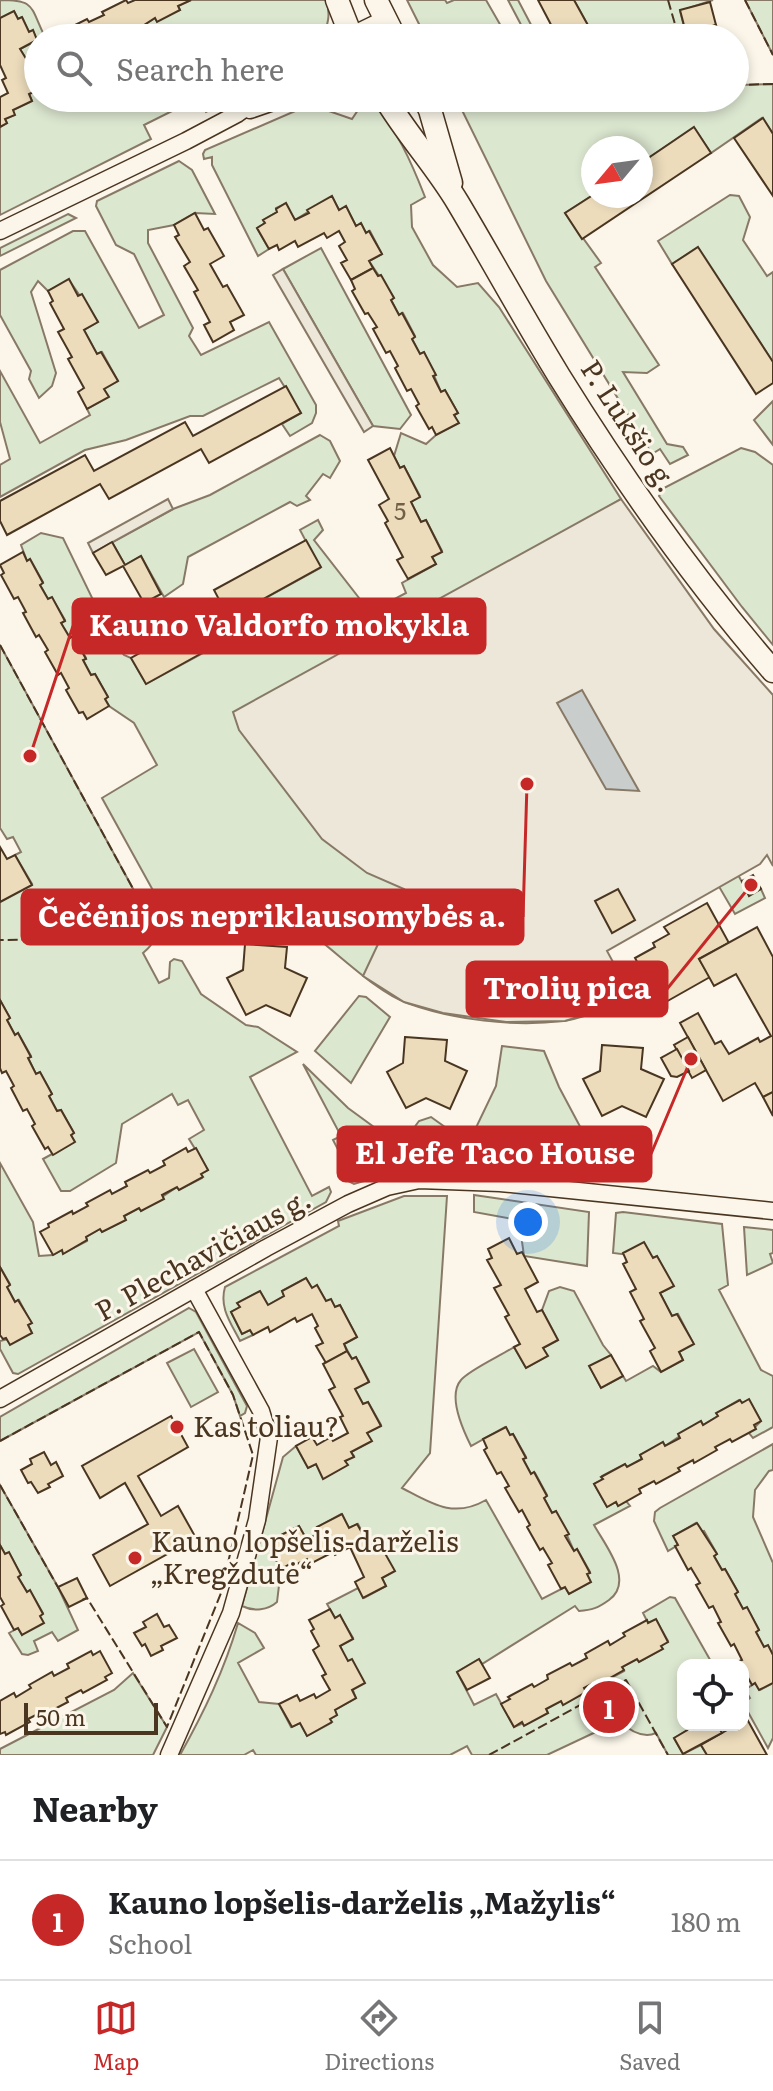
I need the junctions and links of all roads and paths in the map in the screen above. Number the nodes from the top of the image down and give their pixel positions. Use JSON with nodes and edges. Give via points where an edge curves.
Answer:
{"nodes":[{"id":1,"x":337,"y":0,"type":"edge"},
{"id":2,"x":345,"y":24,"type":"edge"},
{"id":3,"x":240,"y":112,"type":"edge"},
{"id":4,"x":243,"y":112,"type":"edge"},
{"id":5,"x":393,"y":112,"type":"edge"},
{"id":6,"x":431,"y":112,"type":"edge"},
{"id":7,"x":237,"y":114,"type":"junction"},
{"id":8,"x":456,"y":199,"type":"junction"},
{"id":9,"x":0,"y":231,"type":"edge"},
{"id":10,"x":773,"y":671,"type":"edge"},
{"id":11,"x":773,"y":1211,"type":"edge"},
{"id":12,"x":194,"y":1289,"type":"junction"},
{"id":13,"x":0,"y":1399,"type":"edge"},
{"id":14,"x":169,"y":1755,"type":"edge"}],
"edges":[{"from":1,"to":2,"type":"main road"},
{"from":3,"to":7,"type":"street"},
{"from":4,"to":7,"type":"street"},
{"from":5,"to":8,"type":"main road","name":"P. Lukšio g."},
{"from":6,"to":8,"type":"main road","name":"P. Lukšio g."},
{"from":7,"to":9,"type":"street"},
{"from":8,"to":10,"type":"main road","name":"P. Lukšio g.","via":[[615,463],[681,557]]},
{"from":11,"to":12,"type":"street","name":"P. Plechavičiaus g.","via":[[500,1183],[419,1180],[348,1204]]},
{"from":12,"to":13,"type":"street","name":"P. Plechavičiaus g."},
{"from":12,"to":14,"type":"street","via":[[261,1411],[269,1437],[257,1520],[231,1613]]}]}
